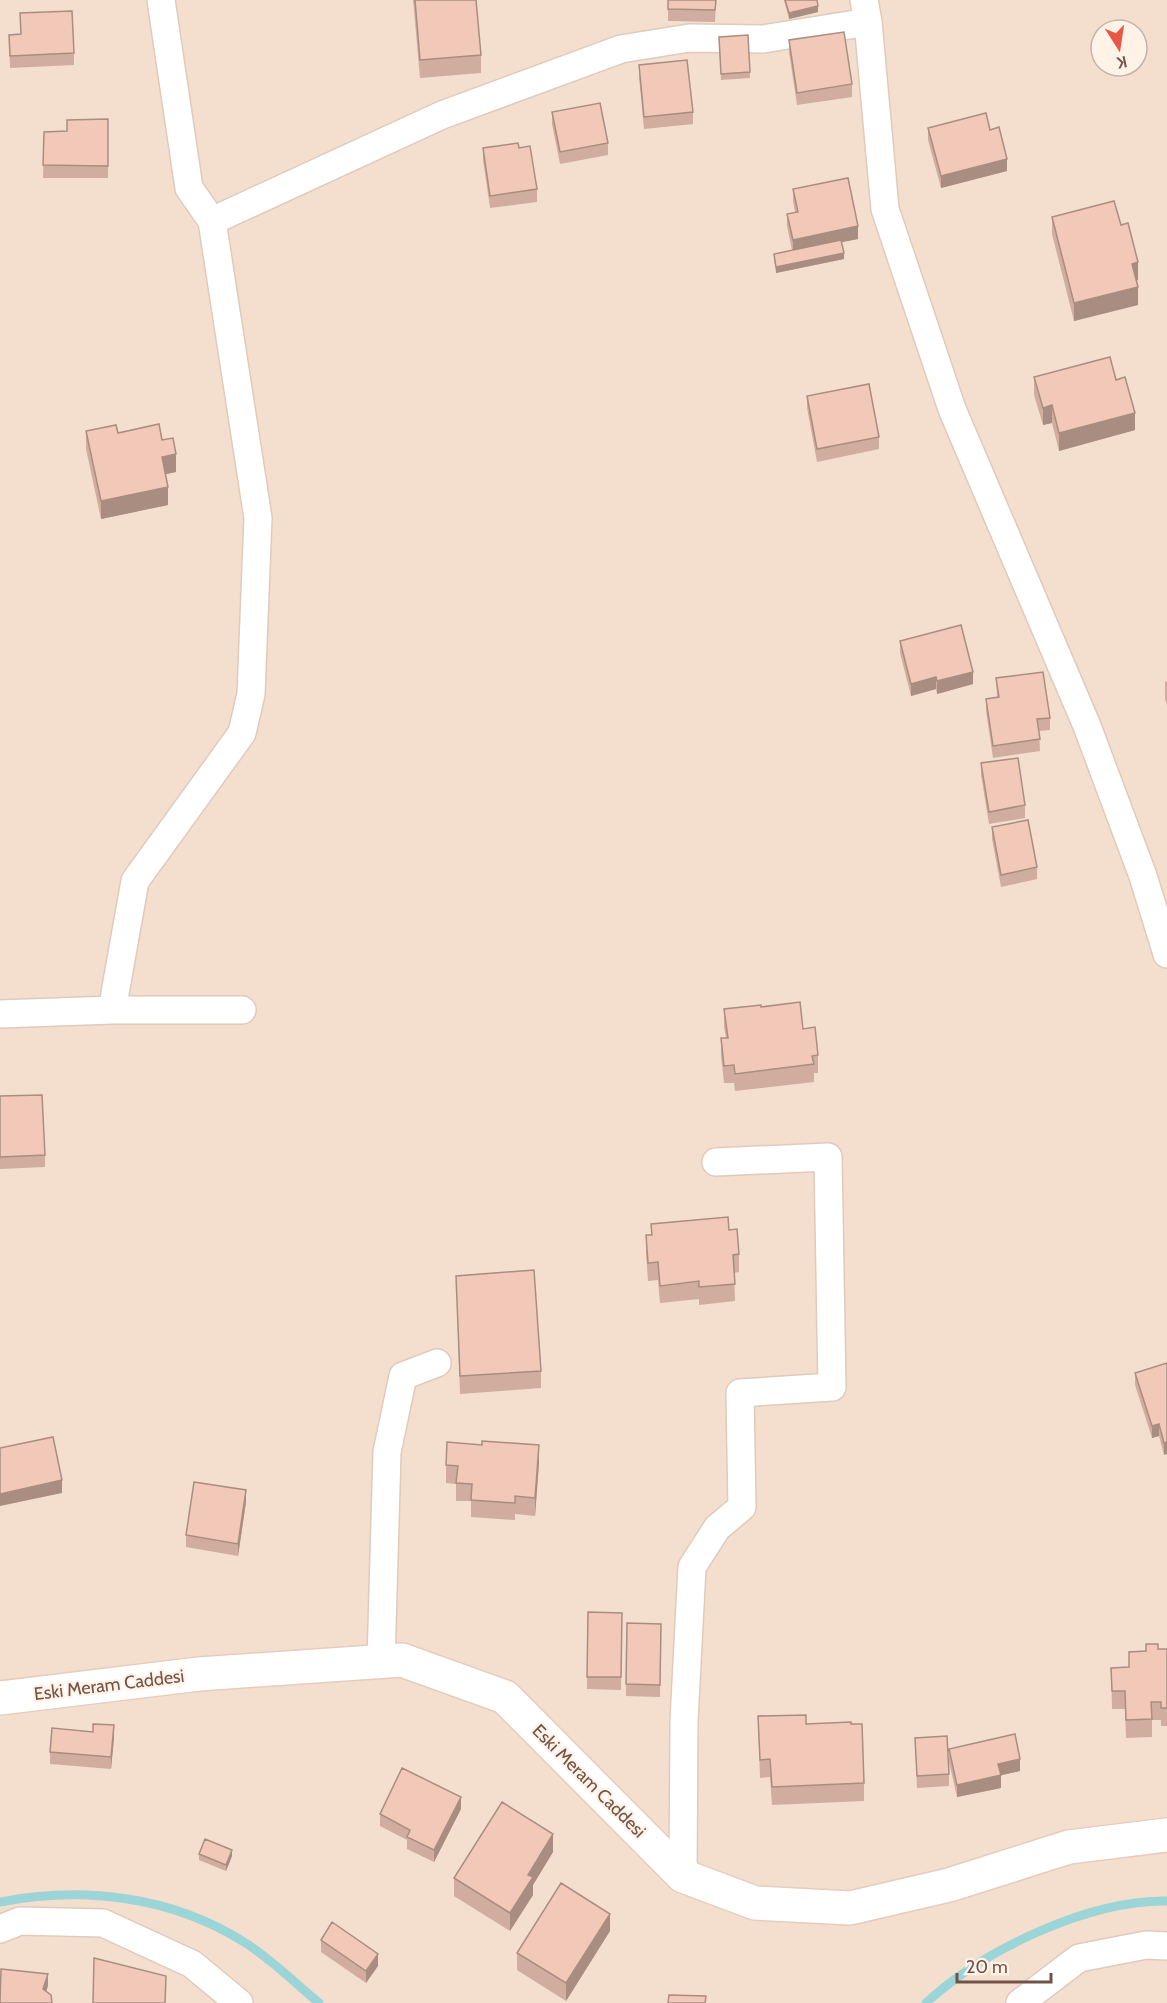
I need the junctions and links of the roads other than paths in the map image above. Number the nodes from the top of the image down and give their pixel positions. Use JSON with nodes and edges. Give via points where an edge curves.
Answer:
{"nodes":[{"id":1,"x":161,"y":0,"type":"edge"},
{"id":2,"x":866,"y":11,"type":"edge"},
{"id":3,"x":212,"y":221,"type":"junction"},
{"id":4,"x":1167,"y":954,"type":"edge"},
{"id":5,"x":112,"y":1010,"type":"junction"},
{"id":6,"x":242,"y":1010,"type":"dead end"},
{"id":7,"x":0,"y":1014,"type":"edge"},
{"id":8,"x":716,"y":1162,"type":"dead end"},
{"id":9,"x":437,"y":1363,"type":"dead end"},
{"id":10,"x":381,"y":1662,"type":"junction"},
{"id":11,"x":0,"y":1698,"type":"edge"},
{"id":12,"x":1167,"y":1834,"type":"edge"},
{"id":13,"x":683,"y":1876,"type":"junction"},
{"id":14,"x":0,"y":1929,"type":"edge"},
{"id":15,"x":1167,"y":1946,"type":"edge"},
{"id":16,"x":239,"y":2003,"type":"edge"},
{"id":17,"x":1020,"y":2003,"type":"edge"}],
"edges":[{"from":1,"to":3,"type":"street","via":[[189,188]]},
{"from":2,"to":3,"type":"street","via":[[763,39],[688,38],[621,49],[442,115]]},
{"from":2,"to":4,"type":"street","via":[[885,209],[952,409],[1087,726],[1143,876]]},
{"from":3,"to":5,"type":"street","via":[[258,518],[251,694],[242,733],[135,881]]},
{"from":5,"to":6,"type":"street"},
{"from":5,"to":7,"type":"street"},
{"from":8,"to":13,"type":"street","via":[[828,1157],[832,1387],[740,1393],[742,1507],[717,1528],[692,1567],[684,1721]]},
{"from":9,"to":10,"type":"street","via":[[403,1376],[387,1452]]},
{"from":10,"to":11,"type":"street","name":"Eski Meram Caddesi","via":[[200,1674]]},
{"from":10,"to":13,"type":"street","name":"Eski Meram Caddesi","via":[[402,1660],[505,1697]]},
{"from":12,"to":13,"type":"street","name":"Eski Meram Caddesi","via":[[1069,1846],[949,1885],[850,1908],[755,1903]]},
{"from":14,"to":16,"type":"street","via":[[20,1921],[103,1923],[192,1964]]},
{"from":15,"to":17,"type":"street","via":[[1146,1945],[1079,1958]]}]}
